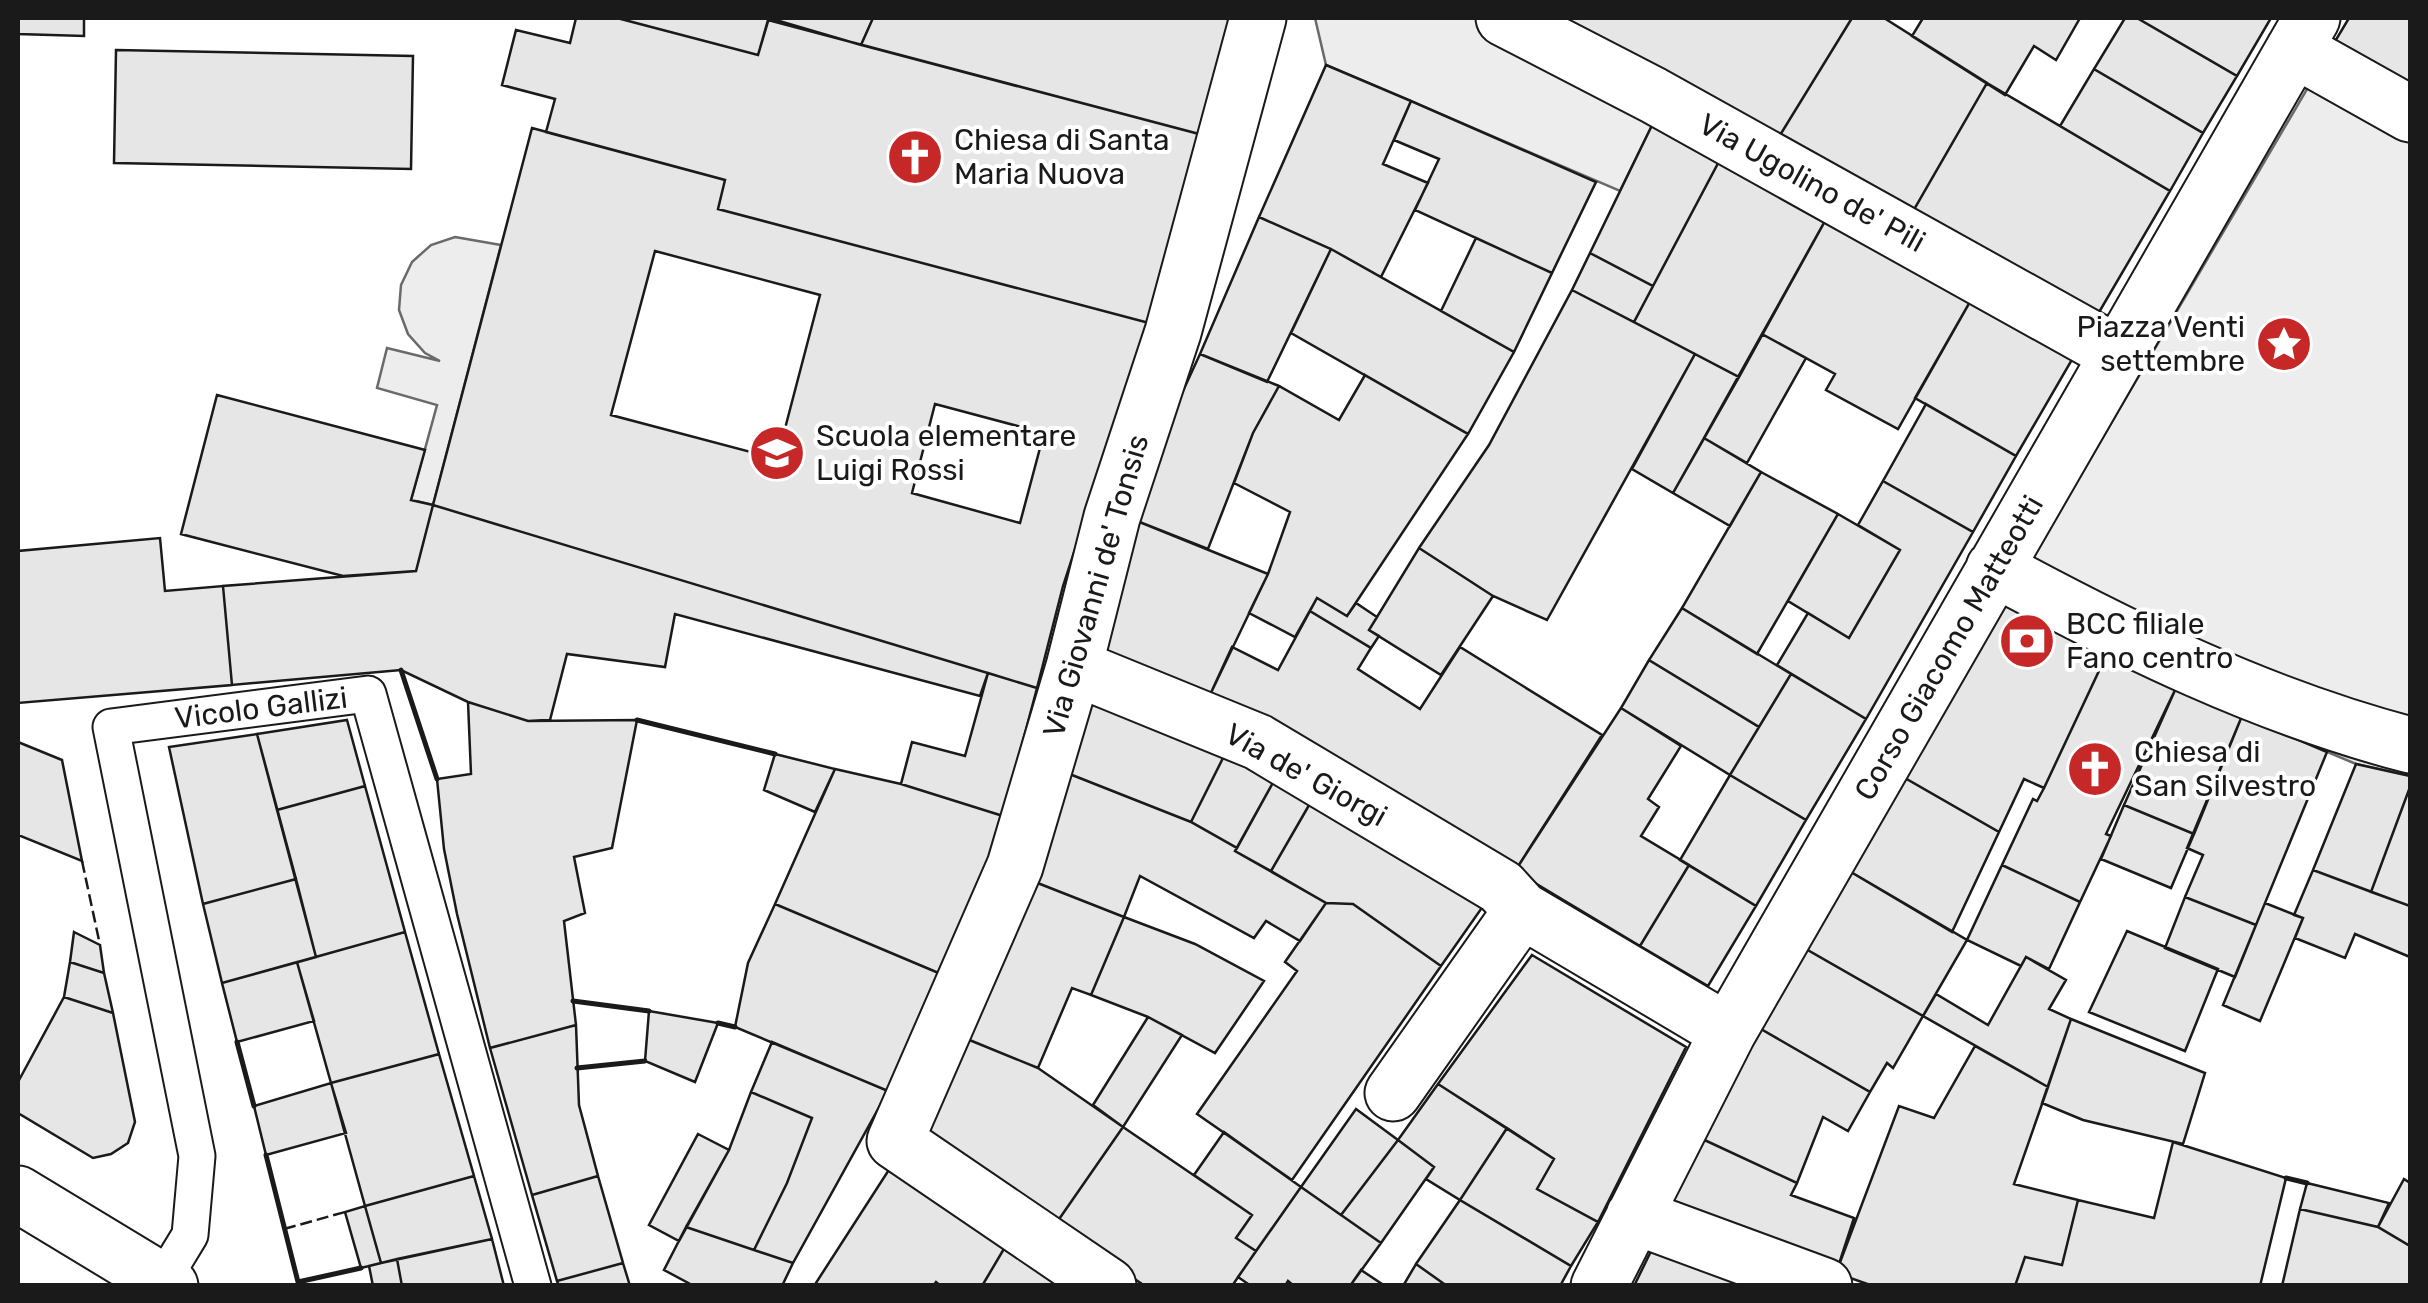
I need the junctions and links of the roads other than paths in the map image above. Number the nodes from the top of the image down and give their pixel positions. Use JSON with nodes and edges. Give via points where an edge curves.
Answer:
{"nodes":[{"id":1,"x":1258,"y":18,"type":"edge"},
{"id":2,"x":1504,"y":18,"type":"edge"},
{"id":3,"x":2303,"y":33,"type":"edge"},
{"id":4,"x":2410,"y":114,"type":"edge"},
{"id":5,"x":2118,"y":354,"type":"junction"},
{"id":6,"x":1994,"y":568,"type":"junction"},
{"id":7,"x":1074,"y":668,"type":"junction"},
{"id":8,"x":2410,"y":745,"type":"edge"},
{"id":9,"x":1522,"y":910,"type":"junction"},
{"id":10,"x":1728,"y":1032,"type":"junction"},
{"id":11,"x":1393,"y":1093,"type":"dead end"},
{"id":12,"x":18,"y":1194,"type":"edge"},
{"id":13,"x":1634,"y":1216,"type":"junction"},
{"id":14,"x":166,"y":1283,"type":"edge"},
{"id":15,"x":533,"y":1286,"type":"edge"},
{"id":16,"x":1108,"y":1286,"type":"edge"},
{"id":17,"x":1599,"y":1286,"type":"edge"},
{"id":18,"x":1824,"y":1286,"type":"edge"}],
"edges":[{"from":1,"to":7,"type":"street","name":"Via Giovanni de' Tonsis"},
{"from":2,"to":5,"type":"street","name":"Via Ugolino de' Pili"},
{"from":3,"to":4,"type":"street"},
{"from":3,"to":5,"type":"street","name":"Corso Giacomo Matteotti"},
{"from":5,"to":6,"type":"street","name":"Corso Giacomo Matteotti"},
{"from":6,"to":8,"type":"street","via":[[2185,666]]},
{"from":6,"to":10,"type":"street","name":"Corso Giacomo Matteotti"},
{"from":7,"to":9,"type":"street","name":"Via de' Giorgi","via":[[1258,742],[1501,887]]},
{"from":7,"to":16,"type":"street","name":"Via Giovanni de' Tonsis","via":[[1015,866],[895,1141]]},
{"from":9,"to":10,"type":"street","name":"Via de' Giorgi"},
{"from":9,"to":11,"type":"street"},
{"from":10,"to":13,"type":"street","name":"Corso Giacomo Matteotti"},
{"from":12,"to":14,"type":"street"},
{"from":13,"to":17,"type":"street","name":"Corso Giacomo Matteotti"},
{"from":13,"to":18,"type":"street"},
{"from":14,"to":15,"type":"lane","name":"Vicolo Gallizi","via":[[190,1235],[197,1156],[111,727],[368,694]]}]}
